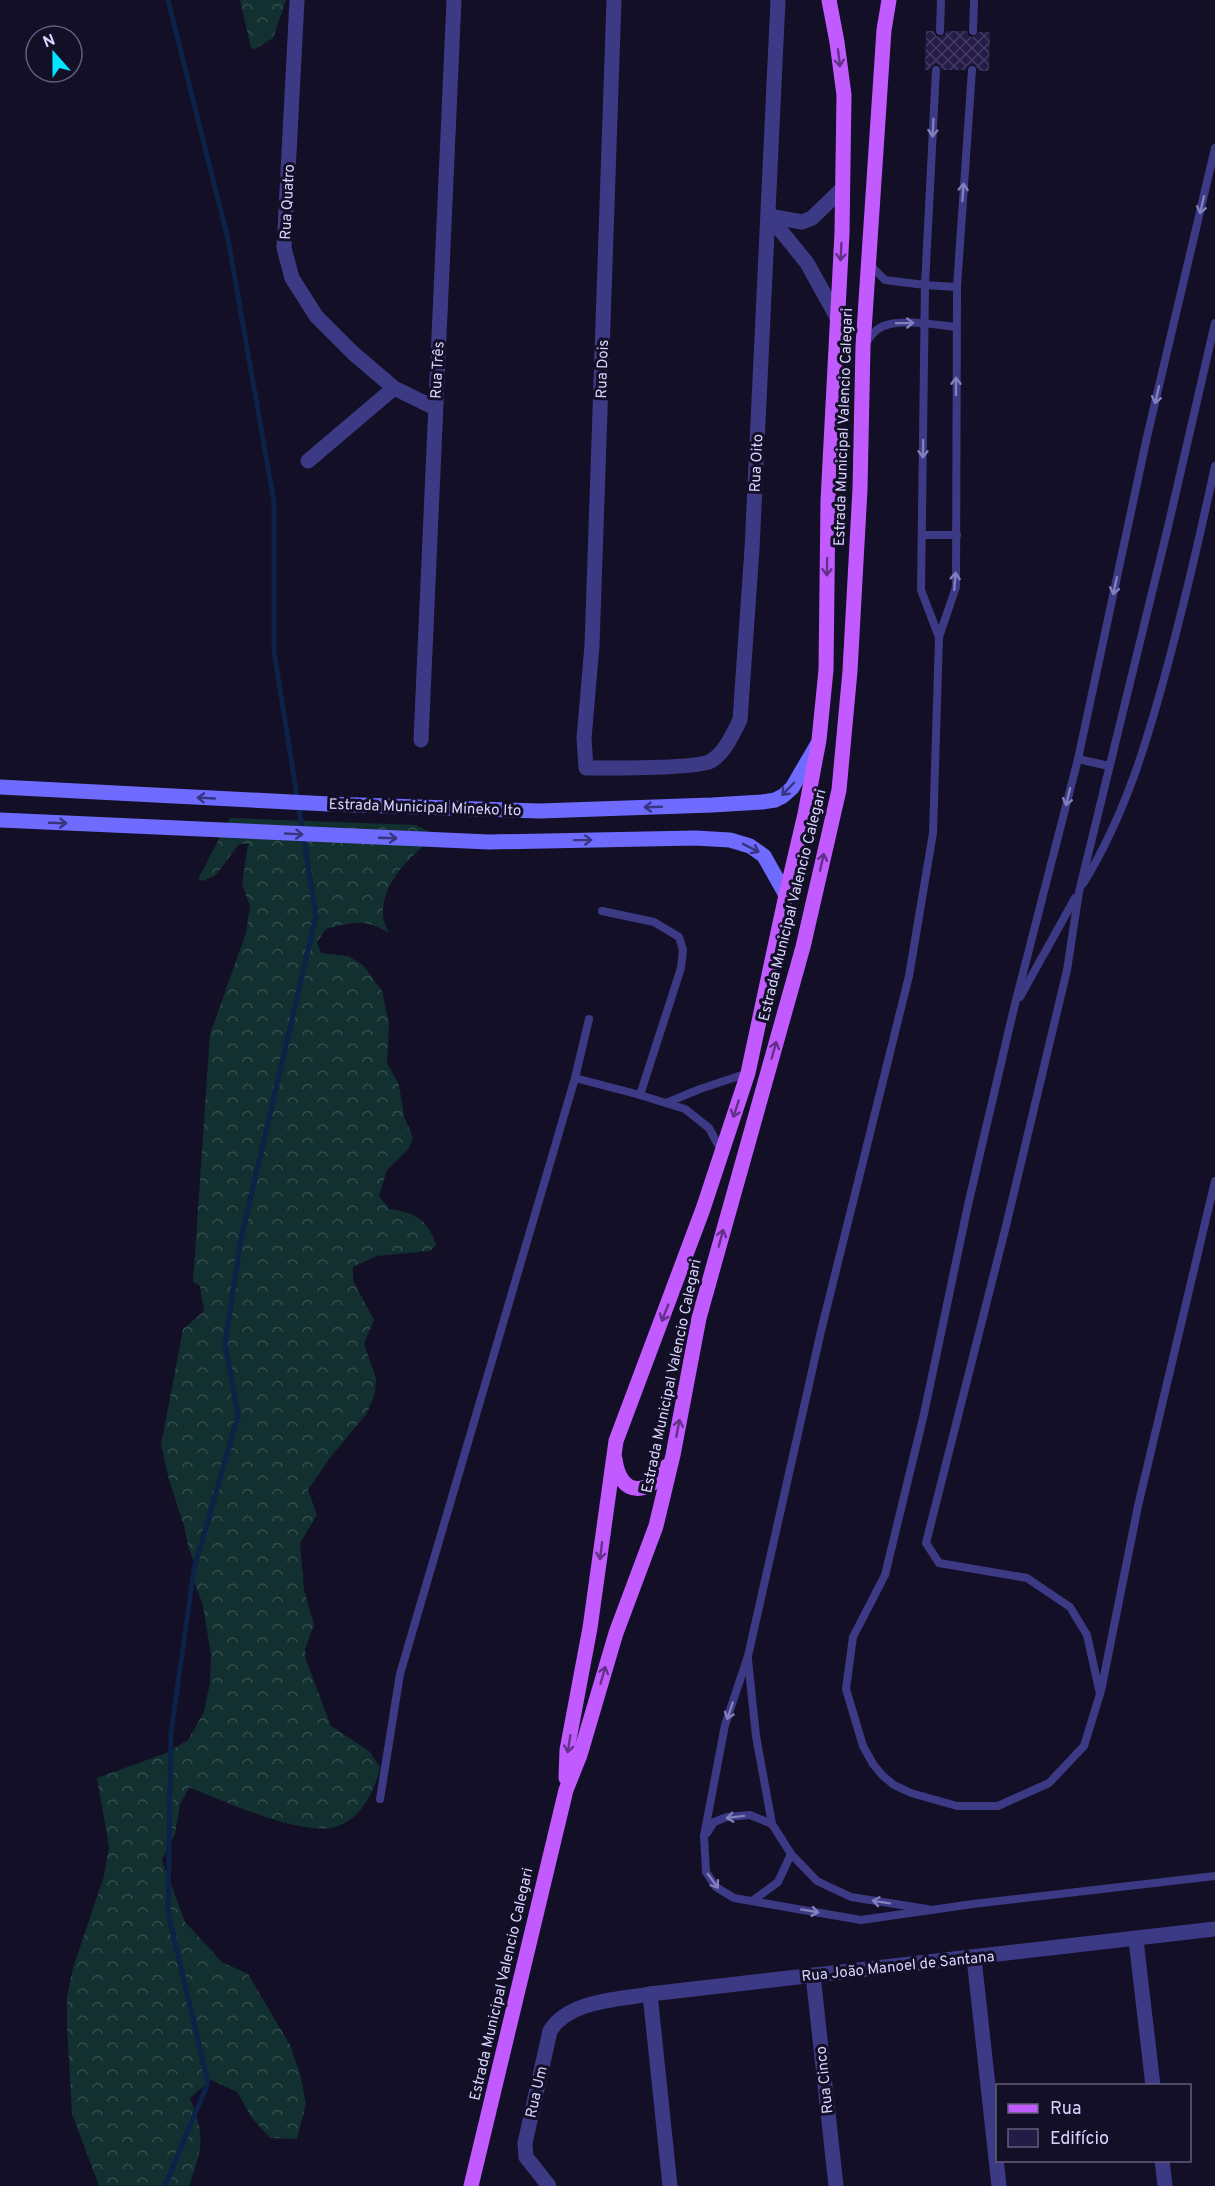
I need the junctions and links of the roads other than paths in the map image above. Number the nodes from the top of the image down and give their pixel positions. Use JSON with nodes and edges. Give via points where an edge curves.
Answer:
{"nodes":[{"id":1,"x":297,"y":0,"type":"edge"},
{"id":2,"x":454,"y":0,"type":"edge"},
{"id":3,"x":614,"y":0,"type":"edge"},
{"id":4,"x":778,"y":0,"type":"edge"},
{"id":5,"x":829,"y":0,"type":"edge"},
{"id":6,"x":889,"y":0,"type":"edge"},
{"id":7,"x":941,"y":0,"type":"edge"},
{"id":8,"x":974,"y":0,"type":"edge"},
{"id":9,"x":940,"y":31,"type":"dead end"},
{"id":10,"x":973,"y":32,"type":"dead end"},
{"id":11,"x":936,"y":70,"type":"dead end"},
{"id":12,"x":972,"y":70,"type":"dead end"},
{"id":13,"x":1215,"y":148,"type":"edge"},
{"id":14,"x":842,"y":189,"type":"junction"},
{"id":15,"x":769,"y":216,"type":"junction"},
{"id":16,"x":868,"y":263,"type":"junction"},
{"id":17,"x":925,"y":285,"type":"junction"},
{"id":18,"x":957,"y":287,"type":"junction"},
{"id":19,"x":838,"y":319,"type":"junction"},
{"id":20,"x":925,"y":323,"type":"junction"},
{"id":21,"x":1215,"y":323,"type":"edge"},
{"id":22,"x":956,"y":327,"type":"junction"},
{"id":23,"x":863,"y":346,"type":"junction"},
{"id":24,"x":394,"y":388,"type":"junction"},
{"id":25,"x":435,"y":408,"type":"junction"},
{"id":26,"x":308,"y":461,"type":"dead end"},
{"id":27,"x":1215,"y":466,"type":"edge"},
{"id":28,"x":922,"y":535,"type":"junction"},
{"id":29,"x":957,"y":535,"type":"junction"},
{"id":30,"x":939,"y":637,"type":"junction"},
{"id":31,"x":584,"y":738,"type":"joint"},
{"id":32,"x":421,"y":740,"type":"dead end"},
{"id":33,"x":819,"y":740,"type":"junction"},
{"id":34,"x":1078,"y":759,"type":"junction"},
{"id":35,"x":1110,"y":766,"type":"junction"},
{"id":36,"x":0,"y":787,"type":"edge"},
{"id":37,"x":0,"y":820,"type":"edge"},
{"id":38,"x":1078,"y":892,"type":"junction"},
{"id":39,"x":786,"y":895,"type":"junction"},
{"id":40,"x":602,"y":911,"type":"dead end"},
{"id":41,"x":1014,"y":1008,"type":"junction"},
{"id":42,"x":589,"y":1019,"type":"dead end"},
{"id":43,"x":748,"y":1072,"type":"junction"},
{"id":44,"x":575,"y":1078,"type":"junction"},
{"id":45,"x":640,"y":1095,"type":"junction"},
{"id":46,"x":666,"y":1103,"type":"junction"},
{"id":47,"x":723,"y":1152,"type":"junction"},
{"id":48,"x":1215,"y":1181,"type":"edge"},
{"id":49,"x":616,"y":1441,"type":"junction"},
{"id":50,"x":673,"y":1455,"type":"junction"},
{"id":51,"x":748,"y":1656,"type":"junction"},
{"id":52,"x":1100,"y":1694,"type":"junction"},
{"id":53,"x":566,"y":1790,"type":"junction"},
{"id":54,"x":380,"y":1799,"type":"dead end"},
{"id":55,"x":772,"y":1824,"type":"junction"},
{"id":56,"x":704,"y":1836,"type":"junction"},
{"id":57,"x":791,"y":1854,"type":"junction"},
{"id":58,"x":1215,"y":1876,"type":"edge"},
{"id":59,"x":752,"y":1901,"type":"junction"},
{"id":60,"x":939,"y":1911,"type":"junction"},
{"id":61,"x":1215,"y":1929,"type":"edge"},
{"id":62,"x":1136,"y":1940,"type":"junction"},
{"id":63,"x":974,"y":1958,"type":"junction"},
{"id":64,"x":813,"y":1975,"type":"junction"},
{"id":65,"x":650,"y":1994,"type":"junction"},
{"id":66,"x":581,"y":2007,"type":"joint"},
{"id":67,"x":1153,"y":2084,"type":"edge"},
{"id":68,"x":996,"y":2159,"type":"edge"},
{"id":69,"x":996,"y":2162,"type":"edge"},
{"id":70,"x":1162,"y":2162,"type":"edge"},
{"id":71,"x":471,"y":2186,"type":"edge"},
{"id":72,"x":549,"y":2186,"type":"edge"},
{"id":73,"x":670,"y":2186,"type":"edge"},
{"id":74,"x":836,"y":2186,"type":"edge"},
{"id":75,"x":999,"y":2186,"type":"edge"},
{"id":76,"x":1165,"y":2186,"type":"edge"}],
"edges":[{"from":1,"to":24,"type":"street","name":"Rua Quatro","via":[[284,248],[292,278],[316,316]]},
{"from":2,"to":25,"type":"street","name":"Rua Três"},
{"from":3,"to":31,"type":"street","name":"Rua Dois","via":[[592,646]]},
{"from":4,"to":15,"type":"street","name":"Rua Oito"},
{"from":5,"to":14,"type":"main road","name":"Estrada Municipal Valencio Calegari","one_way":true,"via":[[844,95]]},
{"from":6,"to":16,"type":"main road","name":"Estrada Municipal Valencio Calegari"},
{"from":7,"to":9,"type":"lane"},
{"from":8,"to":10,"type":"lane"},
{"from":11,"to":17,"type":"lane","one_way":true},
{"from":18,"to":12,"type":"lane","one_way":true},
{"from":13,"to":34,"type":"lane","one_way":true,"via":[[1147,436]]},
{"from":14,"to":15,"type":"street","via":[[812,218],[802,222]]},
{"from":14,"to":19,"type":"main road","name":"Estrada Municipal Valencio Calegari","one_way":true},
{"from":15,"to":19,"type":"street","via":[[807,263]]},
{"from":15,"to":31,"type":"street","name":"Rua Oito","via":[[740,720],[728,743],[710,761],[690,765],[586,768]]},
{"from":16,"to":17,"type":"lane","via":[[885,280]]},
{"from":16,"to":23,"type":"main road","name":"Estrada Municipal Valencio Calegari"},
{"from":17,"to":18,"type":"lane"},
{"from":17,"to":20,"type":"lane"},
{"from":18,"to":22,"type":"lane"},
{"from":19,"to":33,"type":"main road","name":"Estrada Municipal Valencio Calegari","one_way":true,"via":[[828,501],[826,670]]},
{"from":20,"to":22,"type":"lane"},
{"from":23,"to":20,"type":"lane","one_way":true,"via":[[878,328]]},
{"from":20,"to":28,"type":"lane","one_way":true},
{"from":21,"to":35,"type":"lane"},
{"from":29,"to":22,"type":"lane","one_way":true},
{"from":50,"to":23,"type":"main road","name":"Estrada Municipal Valencio Calegari","one_way":true,"via":[[699,1318],[802,947],[839,790],[860,489]]},
{"from":24,"to":25,"type":"street","name":"Rua Quatro"},
{"from":24,"to":26,"type":"street"},
{"from":25,"to":32,"type":"street","name":"Rua Três"},
{"from":27,"to":38,"type":"lane","via":[[1154,718],[1132,785]]},
{"from":28,"to":29,"type":"lane"},
{"from":28,"to":30,"type":"lane","via":[[921,590]]},
{"from":30,"to":29,"type":"lane","one_way":true,"via":[[956,587]]},
{"from":30,"to":51,"type":"lane","via":[[933,833],[909,976],[821,1331]]},
{"from":33,"to":36,"type":"street","name":"Estrada Municipal Mineko Ito","one_way":true,"via":[[792,788],[775,800],[762,802],[540,811]]},
{"from":33,"to":39,"type":"main road","name":"Estrada Municipal Valencio Calegari"},
{"from":34,"to":35,"type":"lane"},
{"from":34,"to":41,"type":"lane","one_way":true},
{"from":35,"to":38,"type":"lane"},
{"from":37,"to":39,"type":"street","name":"Estrada Municipal Mineko Ito","one_way":true,"via":[[489,842],[730,840],[750,846],[764,856]]},
{"from":38,"to":41,"type":"lane"},
{"from":38,"to":52,"type":"lane","via":[[1064,981],[926,1543],[939,1563],[1027,1578],[1071,1607],[1087,1635]]},
{"from":39,"to":43,"type":"main road","name":"Estrada Municipal Valencio Calegari"},
{"from":40,"to":45,"type":"lane","via":[[654,922],[679,937],[683,950],[681,968]]},
{"from":41,"to":52,"type":"lane","via":[[885,1575],[853,1637],[846,1689],[863,1746],[883,1776],[911,1793],[957,1806],[998,1806],[1049,1783],[1084,1746]]},
{"from":42,"to":44,"type":"lane"},
{"from":43,"to":46,"type":"lane"},
{"from":43,"to":47,"type":"main road","name":"Estrada Municipal Valencio Calegari","one_way":true},
{"from":44,"to":45,"type":"lane"},
{"from":44,"to":54,"type":"lane","via":[[400,1674]]},
{"from":45,"to":46,"type":"lane"},
{"from":46,"to":47,"type":"lane","via":[[685,1109],[709,1128]]},
{"from":47,"to":49,"type":"main road","name":"Estrada Municipal Valencio Calegari","one_way":true},
{"from":48,"to":52,"type":"lane","via":[[1138,1506]]},
{"from":49,"to":50,"type":"main road","via":[[616,1468],[630,1488],[642,1489],[655,1482]]},
{"from":49,"to":53,"type":"main road","name":"Estrada Municipal Valencio Calegari","one_way":true,"via":[[590,1628],[567,1750]]},
{"from":53,"to":50,"type":"main road","name":"Estrada Municipal Valencio Calegari","one_way":true,"via":[[616,1633],[656,1526]]},
{"from":51,"to":55,"type":"lane","via":[[756,1736]]},
{"from":51,"to":56,"type":"lane","one_way":true,"via":[[725,1725]]},
{"from":53,"to":71,"type":"main road","name":"Estrada Municipal Valencio Calegari"},
{"from":55,"to":56,"type":"lane","one_way":true,"via":[[750,1815],[727,1817],[714,1822]]},
{"from":55,"to":57,"type":"lane"},
{"from":56,"to":59,"type":"lane","one_way":true,"via":[[706,1872],[716,1887],[734,1899]]},
{"from":57,"to":59,"type":"lane","via":[[778,1881]]},
{"from":60,"to":57,"type":"lane","one_way":true,"via":[[851,1897],[817,1881]]},
{"from":58,"to":60,"type":"lane"},
{"from":59,"to":60,"type":"lane","one_way":true,"via":[[861,1920]]},
{"from":61,"to":62,"type":"street","name":"Rua João Manoel de Santana"},
{"from":62,"to":63,"type":"street","name":"Rua João Manoel de Santana"},
{"from":62,"to":67,"type":"street"},
{"from":63,"to":64,"type":"street","name":"Rua João Manoel de Santana"},
{"from":63,"to":68,"type":"street"},
{"from":64,"to":65,"type":"street","name":"Rua João Manoel de Santana"},
{"from":64,"to":74,"type":"street","name":"Rua Cinco"},
{"from":65,"to":66,"type":"street","name":"Rua João Manoel de Santana"},
{"from":65,"to":73,"type":"street"},
{"from":66,"to":72,"type":"street","name":"Rua Um","via":[[555,2022],[550,2031],[525,2143],[526,2157]]},
{"from":69,"to":75,"type":"street"},
{"from":70,"to":76,"type":"street"}]}
